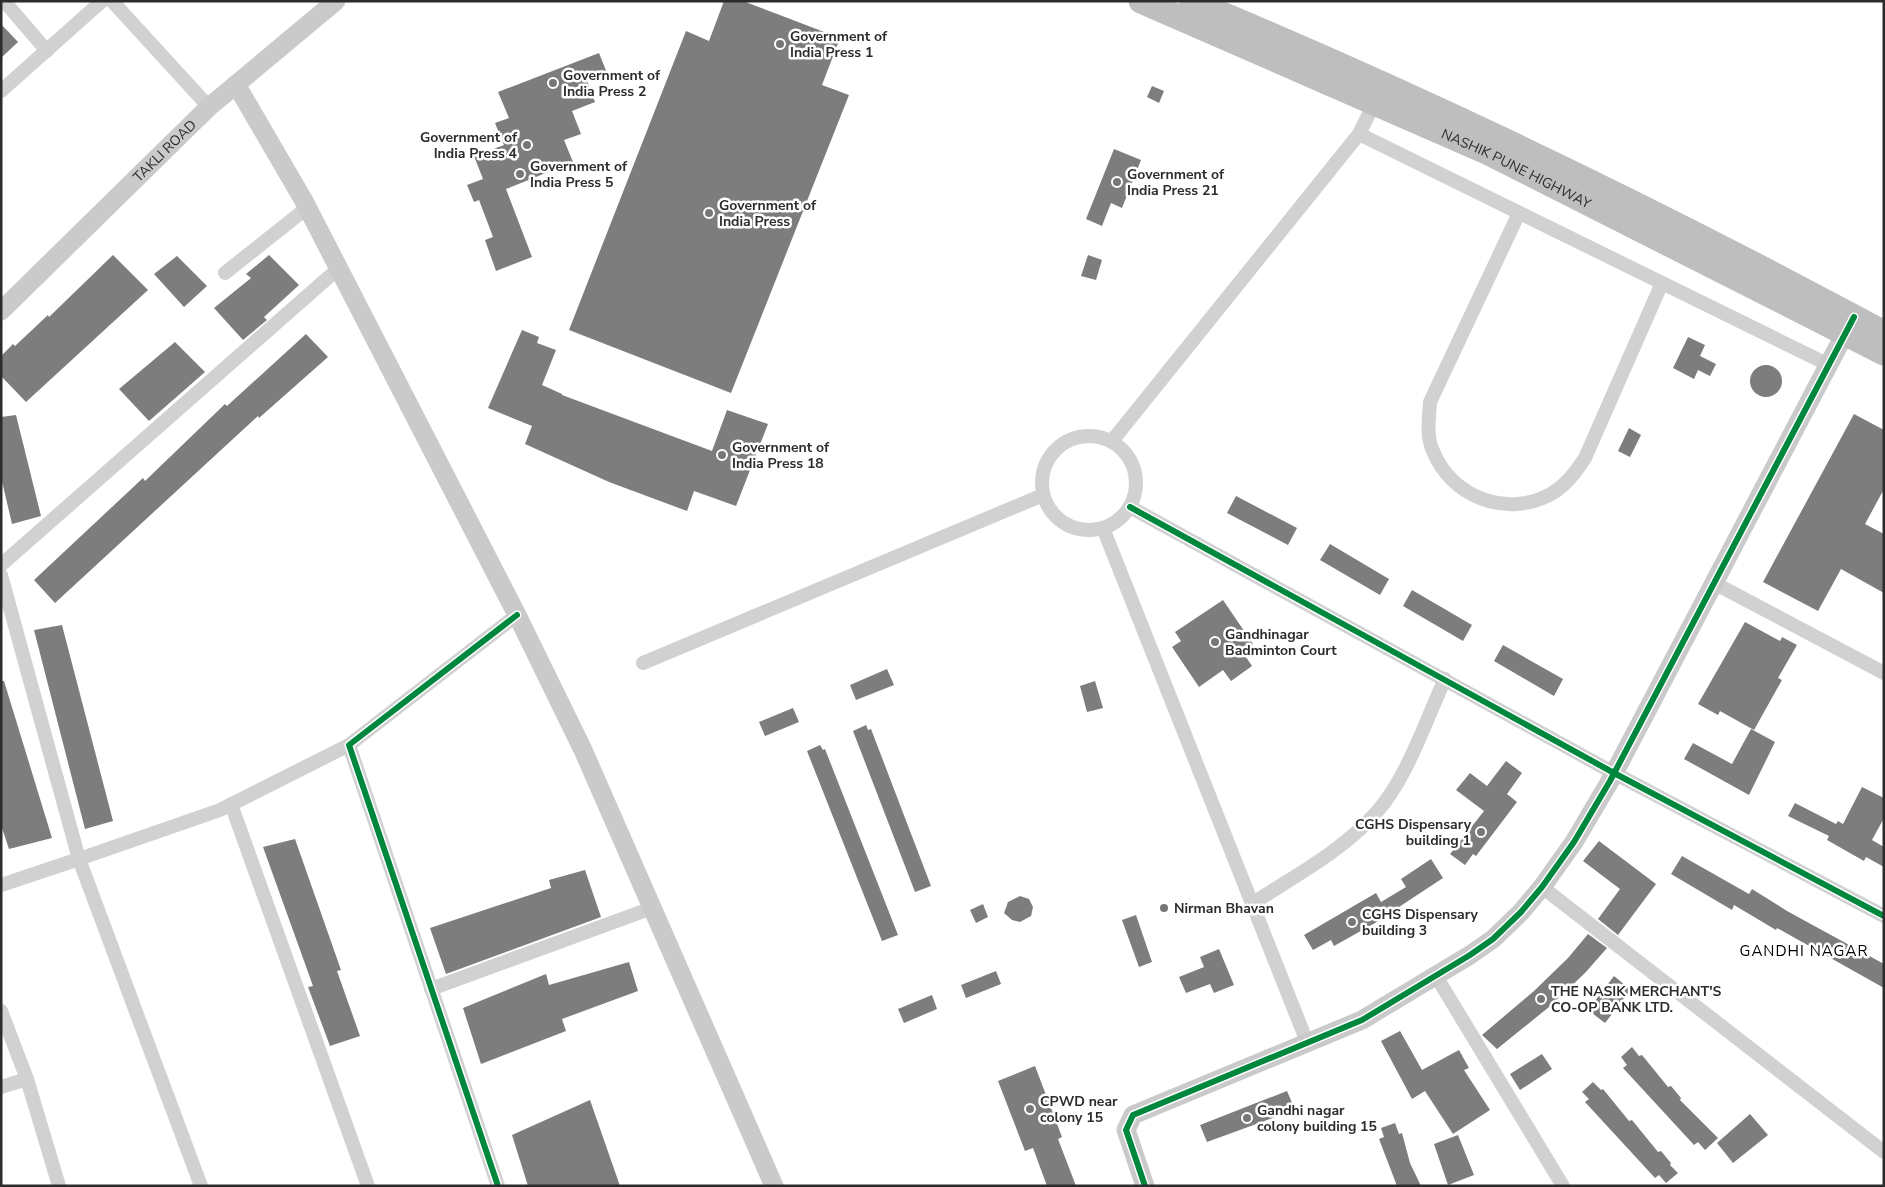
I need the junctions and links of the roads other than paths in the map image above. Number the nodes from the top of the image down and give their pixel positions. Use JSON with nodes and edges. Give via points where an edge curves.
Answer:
{"nodes":[{"id":1,"x":4,"y":1,"type":"edge"},
{"id":2,"x":102,"y":1,"type":"edge"},
{"id":3,"x":112,"y":1,"type":"edge"},
{"id":4,"x":336,"y":1,"type":"edge"},
{"id":5,"x":1141,"y":1,"type":"edge"},
{"id":6,"x":1191,"y":1,"type":"edge"},
{"id":7,"x":47,"y":51,"type":"junction"},
{"id":8,"x":237,"y":86,"type":"junction"},
{"id":9,"x":1,"y":92,"type":"edge"},
{"id":10,"x":1374,"y":104,"type":"junction"},
{"id":11,"x":209,"y":107,"type":"junction"},
{"id":12,"x":1359,"y":134,"type":"junction"},
{"id":13,"x":308,"y":208,"type":"junction"},
{"id":14,"x":1519,"y":213,"type":"junction"},
{"id":15,"x":339,"y":268,"type":"junction"},
{"id":16,"x":225,"y":273,"type":"dead end"},
{"id":17,"x":1662,"y":283,"type":"junction"},
{"id":18,"x":1,"y":311,"type":"edge"},
{"id":19,"x":1850,"y":325,"type":"junction"},
{"id":20,"x":1884,"y":333,"type":"edge"},
{"id":21,"x":1884,"y":353,"type":"edge"},
{"id":22,"x":1829,"y":365,"type":"junction"},
{"id":23,"x":1112,"y":441,"type":"junction"},
{"id":24,"x":1043,"y":494,"type":"junction"},
{"id":25,"x":1130,"y":506,"type":"junction"},
{"id":26,"x":1103,"y":528,"type":"junction"},
{"id":27,"x":1,"y":565,"type":"edge"},
{"id":28,"x":1,"y":575,"type":"edge"},
{"id":29,"x":1714,"y":583,"type":"junction"},
{"id":30,"x":517,"y":615,"type":"junction"},
{"id":31,"x":643,"y":663,"type":"dead end"},
{"id":32,"x":1884,"y":673,"type":"edge"},
{"id":33,"x":1445,"y":680,"type":"junction"},
{"id":34,"x":349,"y":745,"type":"junction"},
{"id":35,"x":1614,"y":773,"type":"junction"},
{"id":36,"x":231,"y":804,"type":"junction"},
{"id":37,"x":79,"y":859,"type":"junction"},
{"id":38,"x":1,"y":886,"type":"edge"},
{"id":39,"x":1542,"y":887,"type":"junction"},
{"id":40,"x":1252,"y":904,"type":"junction"},
{"id":41,"x":652,"y":908,"type":"junction"},
{"id":42,"x":1884,"y":916,"type":"edge"},
{"id":43,"x":1436,"y":976,"type":"junction"},
{"id":44,"x":432,"y":989,"type":"junction"},
{"id":45,"x":1,"y":1011,"type":"edge"},
{"id":46,"x":1307,"y":1042,"type":"junction"},
{"id":47,"x":26,"y":1079,"type":"junction"},
{"id":48,"x":1,"y":1087,"type":"edge"},
{"id":49,"x":1884,"y":1152,"type":"edge"},
{"id":50,"x":59,"y":1186,"type":"edge"},
{"id":51,"x":201,"y":1186,"type":"edge"},
{"id":52,"x":368,"y":1186,"type":"edge"},
{"id":53,"x":498,"y":1186,"type":"edge"},
{"id":54,"x":774,"y":1186,"type":"edge"},
{"id":55,"x":1145,"y":1186,"type":"edge"},
{"id":56,"x":1563,"y":1186,"type":"edge"}],
"edges":[{"from":1,"to":7,"type":"street"},
{"from":2,"to":7,"type":"street"},
{"from":3,"to":11,"type":"street"},
{"from":4,"to":8,"type":"main road","name":"TAKLI ROAD"},
{"from":5,"to":10,"type":"highway","name":"NASHIK PUNE HIGHWAY"},
{"from":6,"to":19,"type":"highway","name":"NASHIK PUNE HIGHWAY","via":[[1600,185]]},
{"from":7,"to":9,"type":"street"},
{"from":8,"to":11,"type":"main road","name":"TAKLI ROAD"},
{"from":8,"to":13,"type":"main road"},
{"from":10,"to":12,"type":"street"},
{"from":10,"to":19,"type":"highway","name":"NASHIK PUNE HIGHWAY","via":[[1490,153]]},
{"from":11,"to":18,"type":"main road","name":"TAKLI ROAD"},
{"from":12,"to":14,"type":"street"},
{"from":12,"to":23,"type":"street"},
{"from":13,"to":15,"type":"main road"},
{"from":13,"to":16,"type":"street"},
{"from":14,"to":17,"type":"street"},
{"from":14,"to":17,"type":"street","via":[[1430,402],[1428,431],[1432,450],[1452,481],[1464,491],[1486,501],[1523,504],[1548,496],[1571,478],[1585,458]]},
{"from":15,"to":27,"type":"street"},
{"from":15,"to":30,"type":"main road"},
{"from":17,"to":22,"type":"street"},
{"from":19,"to":20,"type":"highway","name":"NASHIK PUNE HIGHWAY"},
{"from":19,"to":21,"type":"highway","name":"NASHIK PUNE HIGHWAY"},
{"from":19,"to":22,"type":"main road"},
{"from":22,"to":29,"type":"main road"},
{"from":23,"to":24,"type":"street","via":[[1095,435],[1079,436],[1058,446],[1044,466]]},
{"from":23,"to":25,"type":"street","via":[[1126,452],[1134,466],[1137,479]]},
{"from":24,"to":26,"type":"street","via":[[1054,516],[1071,527],[1085,531]]},
{"from":24,"to":31,"type":"street"},
{"from":25,"to":26,"type":"street","via":[[1124,515]]},
{"from":25,"to":33,"type":"street"},
{"from":26,"to":40,"type":"street"},
{"from":28,"to":37,"type":"street"},
{"from":29,"to":32,"type":"street"},
{"from":29,"to":35,"type":"main road"},
{"from":30,"to":34,"type":"street"},
{"from":30,"to":41,"type":"main road","via":[[583,750]]},
{"from":33,"to":35,"type":"street"},
{"from":33,"to":40,"type":"street","via":[[1400,778],[1376,814],[1343,844]]},
{"from":34,"to":36,"type":"street"},
{"from":34,"to":44,"type":"street"},
{"from":35,"to":39,"type":"main road","via":[[1574,842]]},
{"from":35,"to":42,"type":"street"},
{"from":36,"to":37,"type":"street"},
{"from":36,"to":52,"type":"street"},
{"from":37,"to":38,"type":"street"},
{"from":37,"to":51,"type":"street"},
{"from":39,"to":43,"type":"main road","via":[[1493,939]]},
{"from":39,"to":49,"type":"street"},
{"from":40,"to":46,"type":"street"},
{"from":41,"to":44,"type":"street"},
{"from":41,"to":54,"type":"main road"},
{"from":43,"to":46,"type":"main road","via":[[1362,1020]]},
{"from":43,"to":56,"type":"street"},
{"from":44,"to":53,"type":"street"},
{"from":45,"to":47,"type":"street"},
{"from":46,"to":55,"type":"main road","via":[[1133,1115],[1126,1130]]},
{"from":47,"to":48,"type":"street"},
{"from":47,"to":50,"type":"street"}]}
